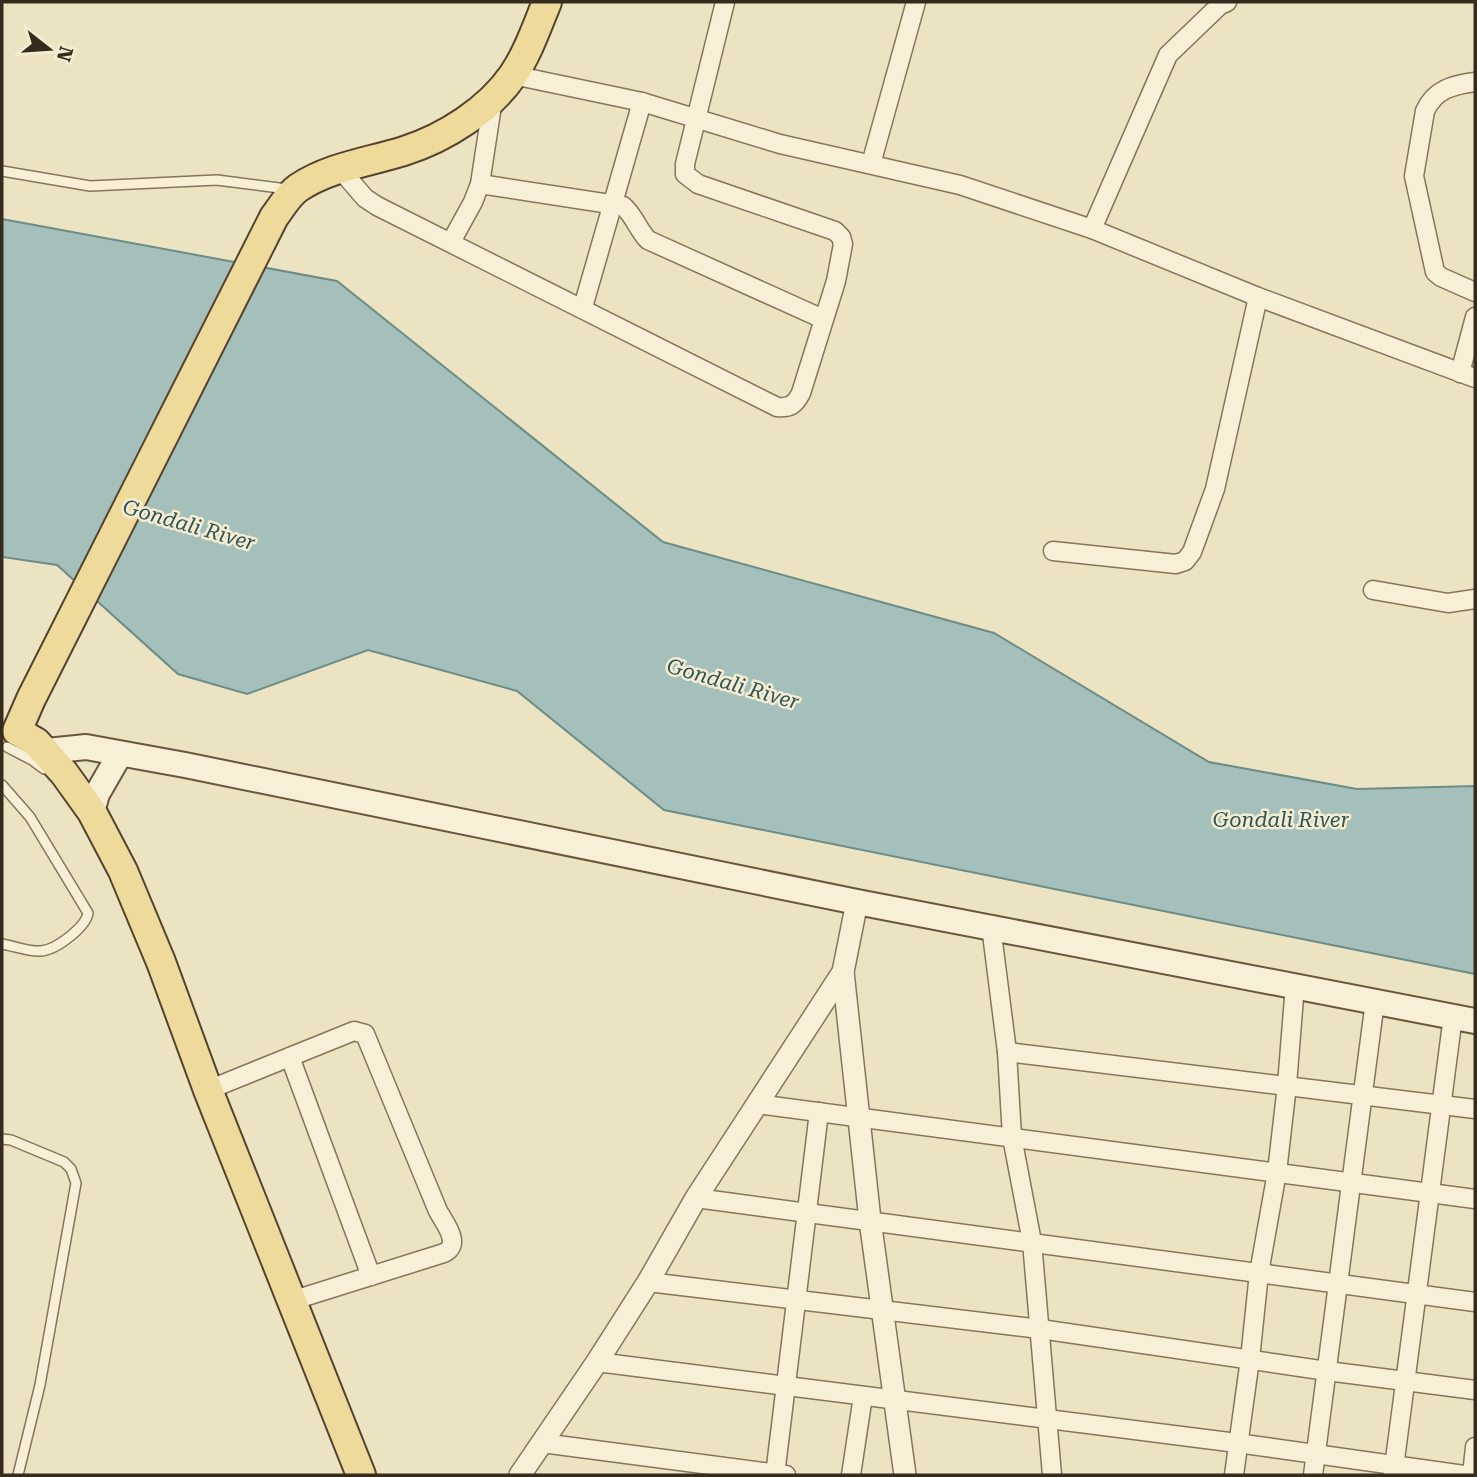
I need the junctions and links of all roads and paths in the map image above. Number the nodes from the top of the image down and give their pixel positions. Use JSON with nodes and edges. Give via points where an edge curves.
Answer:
{"nodes":[{"id":1,"x":547,"y":2,"type":"edge"},
{"id":2,"x":725,"y":2,"type":"edge"},
{"id":3,"x":916,"y":2,"type":"edge"},
{"id":4,"x":1227,"y":2,"type":"edge"},
{"id":5,"x":513,"y":75,"type":"junction"},
{"id":6,"x":1475,"y":82,"type":"edge"},
{"id":7,"x":493,"y":99,"type":"junction"},
{"id":8,"x":642,"y":102,"type":"junction"},
{"id":9,"x":697,"y":119,"type":"junction"},
{"id":10,"x":871,"y":164,"type":"junction"},
{"id":11,"x":340,"y":169,"type":"junction"},
{"id":12,"x":2,"y":171,"type":"edge"},
{"id":13,"x":480,"y":184,"type":"junction"},
{"id":14,"x":296,"y":190,"type":"junction"},
{"id":15,"x":614,"y":204,"type":"junction"},
{"id":16,"x":1092,"y":229,"type":"junction"},
{"id":17,"x":451,"y":242,"type":"junction"},
{"id":18,"x":1475,"y":292,"type":"edge"},
{"id":19,"x":1258,"y":297,"type":"junction"},
{"id":20,"x":583,"y":307,"type":"junction"},
{"id":21,"x":1475,"y":317,"type":"edge"},
{"id":22,"x":823,"y":319,"type":"junction"},
{"id":23,"x":1467,"y":375,"type":"edge"},
{"id":24,"x":1054,"y":551,"type":"dead end"},
{"id":25,"x":1373,"y":590,"type":"dead end"},
{"id":26,"x":1475,"y":599,"type":"edge"},
{"id":27,"x":7,"y":739,"type":"edge"},
{"id":28,"x":47,"y":751,"type":"junction"},
{"id":29,"x":120,"y":754,"type":"junction"},
{"id":30,"x":2,"y":785,"type":"edge"},
{"id":31,"x":74,"y":786,"type":"junction"},
{"id":32,"x":92,"y":812,"type":"junction"},
{"id":33,"x":857,"y":902,"type":"junction"},
{"id":34,"x":991,"y":926,"type":"junction"},
{"id":35,"x":2,"y":944,"type":"edge"},
{"id":36,"x":843,"y":972,"type":"junction"},
{"id":37,"x":1295,"y":985,"type":"junction"},
{"id":38,"x":1375,"y":1001,"type":"junction"},
{"id":39,"x":1464,"y":1018,"type":"edge"},
{"id":40,"x":1007,"y":1052,"type":"junction"},
{"id":41,"x":290,"y":1057,"type":"junction"},
{"id":42,"x":1287,"y":1085,"type":"junction"},
{"id":43,"x":208,"y":1090,"type":"junction"},
{"id":44,"x":1363,"y":1094,"type":"junction"},
{"id":45,"x":757,"y":1104,"type":"junction"},
{"id":46,"x":1442,"y":1105,"type":"junction"},
{"id":47,"x":1475,"y":1109,"type":"edge"},
{"id":48,"x":819,"y":1112,"type":"junction"},
{"id":49,"x":859,"y":1117,"type":"junction"},
{"id":50,"x":1012,"y":1138,"type":"junction"},
{"id":51,"x":2,"y":1139,"type":"edge"},
{"id":52,"x":1277,"y":1172,"type":"junction"},
{"id":53,"x":1351,"y":1183,"type":"junction"},
{"id":54,"x":1431,"y":1194,"type":"junction"},
{"id":55,"x":696,"y":1198,"type":"junction"},
{"id":56,"x":1475,"y":1199,"type":"edge"},
{"id":57,"x":807,"y":1212,"type":"junction"},
{"id":58,"x":870,"y":1220,"type":"junction"},
{"id":59,"x":1032,"y":1242,"type":"junction"},
{"id":60,"x":1259,"y":1273,"type":"junction"},
{"id":61,"x":371,"y":1276,"type":"junction"},
{"id":62,"x":648,"y":1282,"type":"junction"},
{"id":63,"x":1338,"y":1284,"type":"junction"},
{"id":64,"x":1416,"y":1294,"type":"junction"},
{"id":65,"x":796,"y":1299,"type":"junction"},
{"id":66,"x":291,"y":1301,"type":"junction"},
{"id":67,"x":1475,"y":1302,"type":"edge"},
{"id":68,"x":881,"y":1311,"type":"junction"},
{"id":69,"x":1040,"y":1329,"type":"junction"},
{"id":70,"x":1250,"y":1359,"type":"junction"},
{"id":71,"x":597,"y":1362,"type":"junction"},
{"id":72,"x":1326,"y":1371,"type":"junction"},
{"id":73,"x":1407,"y":1382,"type":"junction"},
{"id":74,"x":785,"y":1385,"type":"junction"},
{"id":75,"x":1475,"y":1390,"type":"edge"},
{"id":76,"x":863,"y":1396,"type":"junction"},
{"id":77,"x":896,"y":1401,"type":"junction"},
{"id":78,"x":1049,"y":1420,"type":"junction"},
{"id":79,"x":542,"y":1443,"type":"junction"},
{"id":80,"x":1237,"y":1443,"type":"junction"},
{"id":81,"x":1475,"y":1447,"type":"edge"},
{"id":82,"x":1315,"y":1455,"type":"junction"},
{"id":83,"x":1394,"y":1470,"type":"edge"},
{"id":84,"x":18,"y":1475,"type":"edge"},
{"id":85,"x":361,"y":1475,"type":"edge"},
{"id":86,"x":520,"y":1475,"type":"edge"},
{"id":87,"x":778,"y":1475,"type":"edge"},
{"id":88,"x":851,"y":1475,"type":"edge"},
{"id":89,"x":905,"y":1475,"type":"edge"},
{"id":90,"x":1052,"y":1475,"type":"edge"},
{"id":91,"x":1234,"y":1475,"type":"edge"},
{"id":92,"x":1313,"y":1475,"type":"edge"},
{"id":93,"x":1464,"y":1475,"type":"edge"},
{"id":94,"x":1472,"y":1475,"type":"edge"}],
"edges":[{"from":1,"to":5,"type":"main road"},
{"from":2,"to":9,"type":"street"},
{"from":3,"to":10,"type":"street"},
{"from":4,"to":16,"type":"street","via":[[1168,55]]},
{"from":5,"to":7,"type":"main road"},
{"from":5,"to":8,"type":"street"},
{"from":6,"to":18,"type":"street","via":[[1444,88],[1429,103],[1414,176],[1436,272]]},
{"from":7,"to":11,"type":"main road","via":[[465,121],[407,150]]},
{"from":7,"to":13,"type":"street"},
{"from":8,"to":9,"type":"street"},
{"from":8,"to":15,"type":"street"},
{"from":9,"to":10,"type":"street"},
{"from":9,"to":22,"type":"street","via":[[685,164],[690,180],[841,237],[844,244],[836,281]]},
{"from":10,"to":16,"type":"street","via":[[960,185]]},
{"from":11,"to":14,"type":"main road"},
{"from":11,"to":17,"type":"street","via":[[365,198]]},
{"from":12,"to":14,"type":"lane","via":[[90,186],[217,180]]},
{"from":13,"to":15,"type":"street"},
{"from":13,"to":17,"type":"street"},
{"from":14,"to":27,"type":"main road","via":[[274,217],[32,699]]},
{"from":15,"to":20,"type":"street"},
{"from":15,"to":22,"type":"street","via":[[629,211],[648,240]]},
{"from":16,"to":19,"type":"street"},
{"from":17,"to":20,"type":"street"},
{"from":19,"to":23,"type":"street"},
{"from":19,"to":24,"type":"street","via":[[1215,489],[1185,561],[1176,564]]},
{"from":20,"to":22,"type":"street","via":[[777,407],[788,408],[802,393]]},
{"from":21,"to":23,"type":"street"},
{"from":25,"to":26,"type":"street","via":[[1448,603]]},
{"from":27,"to":28,"type":"main road"},
{"from":27,"to":31,"type":"lane"},
{"from":28,"to":29,"type":"main road","via":[[86,747]]},
{"from":28,"to":31,"type":"main road"},
{"from":29,"to":32,"type":"main road"},
{"from":29,"to":33,"type":"main road"},
{"from":30,"to":35,"type":"lane","via":[[30,817],[88,913],[82,928],[49,949]]},
{"from":31,"to":32,"type":"main road"},
{"from":32,"to":43,"type":"main road","via":[[123,871],[161,962]]},
{"from":33,"to":34,"type":"main road"},
{"from":33,"to":36,"type":"street"},
{"from":34,"to":37,"type":"main road"},
{"from":34,"to":40,"type":"street"},
{"from":36,"to":45,"type":"street"},
{"from":36,"to":49,"type":"street"},
{"from":37,"to":38,"type":"main road"},
{"from":37,"to":42,"type":"street"},
{"from":38,"to":39,"type":"main road"},
{"from":38,"to":44,"type":"street"},
{"from":39,"to":46,"type":"street"},
{"from":40,"to":42,"type":"street"},
{"from":40,"to":50,"type":"street"},
{"from":41,"to":43,"type":"street"},
{"from":41,"to":61,"type":"street"},
{"from":41,"to":61,"type":"street","via":[[354,1031],[365,1034],[452,1236],[453,1244],[444,1253]]},
{"from":42,"to":44,"type":"street"},
{"from":42,"to":52,"type":"street"},
{"from":43,"to":66,"type":"main road"},
{"from":44,"to":46,"type":"street"},
{"from":44,"to":53,"type":"street"},
{"from":45,"to":48,"type":"street"},
{"from":45,"to":55,"type":"street"},
{"from":46,"to":47,"type":"street"},
{"from":46,"to":54,"type":"street"},
{"from":48,"to":49,"type":"street"},
{"from":48,"to":57,"type":"street"},
{"from":49,"to":50,"type":"street"},
{"from":49,"to":58,"type":"street"},
{"from":50,"to":52,"type":"street"},
{"from":50,"to":59,"type":"street"},
{"from":51,"to":84,"type":"lane","via":[[64,1162],[76,1183],[40,1385]]},
{"from":52,"to":53,"type":"street"},
{"from":52,"to":60,"type":"street"},
{"from":53,"to":54,"type":"street"},
{"from":53,"to":63,"type":"street"},
{"from":54,"to":56,"type":"street"},
{"from":54,"to":64,"type":"street"},
{"from":55,"to":57,"type":"street"},
{"from":55,"to":62,"type":"street"},
{"from":57,"to":58,"type":"street"},
{"from":57,"to":65,"type":"street"},
{"from":58,"to":59,"type":"street"},
{"from":58,"to":68,"type":"street"},
{"from":59,"to":60,"type":"street"},
{"from":59,"to":69,"type":"street"},
{"from":60,"to":63,"type":"street"},
{"from":60,"to":70,"type":"street"},
{"from":61,"to":66,"type":"street"},
{"from":62,"to":65,"type":"street"},
{"from":62,"to":71,"type":"street"},
{"from":63,"to":64,"type":"street"},
{"from":63,"to":72,"type":"street"},
{"from":64,"to":67,"type":"street"},
{"from":64,"to":73,"type":"street"},
{"from":65,"to":68,"type":"street"},
{"from":65,"to":74,"type":"street"},
{"from":66,"to":85,"type":"main road"},
{"from":68,"to":69,"type":"street"},
{"from":68,"to":77,"type":"street"},
{"from":69,"to":70,"type":"street"},
{"from":69,"to":78,"type":"street"},
{"from":70,"to":72,"type":"street"},
{"from":70,"to":80,"type":"street"},
{"from":71,"to":74,"type":"street"},
{"from":71,"to":79,"type":"street"},
{"from":72,"to":73,"type":"street"},
{"from":72,"to":82,"type":"street"},
{"from":73,"to":75,"type":"street"},
{"from":73,"to":83,"type":"street"},
{"from":74,"to":76,"type":"street"},
{"from":74,"to":87,"type":"street"},
{"from":76,"to":77,"type":"street"},
{"from":76,"to":88,"type":"street"},
{"from":77,"to":78,"type":"street"},
{"from":77,"to":89,"type":"street"},
{"from":78,"to":80,"type":"street"},
{"from":78,"to":90,"type":"street"},
{"from":79,"to":86,"type":"street"},
{"from":79,"to":87,"type":"street"},
{"from":80,"to":82,"type":"street"},
{"from":80,"to":91,"type":"street"},
{"from":81,"to":94,"type":"street"},
{"from":82,"to":83,"type":"street"},
{"from":82,"to":92,"type":"street"},
{"from":83,"to":93,"type":"street"}]}
